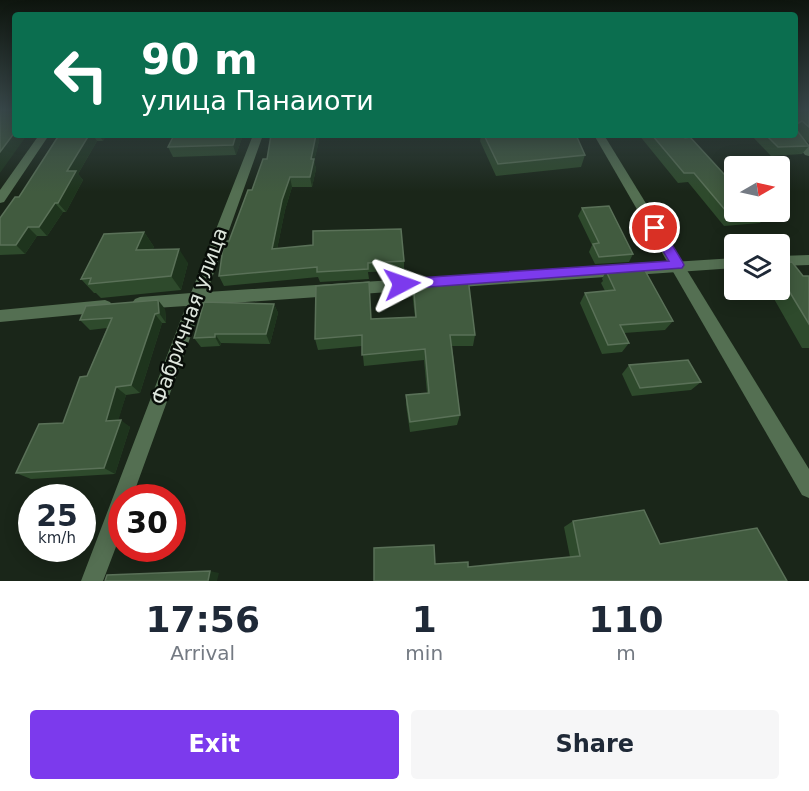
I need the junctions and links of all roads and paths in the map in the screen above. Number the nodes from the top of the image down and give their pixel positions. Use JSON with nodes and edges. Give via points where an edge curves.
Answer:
{"nodes":[{"id":1,"x":42,"y":138,"type":"edge"},
{"id":2,"x":257,"y":138,"type":"edge"},
{"id":3,"x":601,"y":138,"type":"edge"},
{"id":4,"x":796,"y":138,"type":"edge"},
{"id":5,"x":809,"y":153,"type":"edge"},
{"id":6,"x":0,"y":199,"type":"edge"},
{"id":7,"x":809,"y":260,"type":"edge"},
{"id":8,"x":790,"y":261,"type":"edge"},
{"id":9,"x":724,"y":263,"type":"edge"},
{"id":10,"x":678,"y":265,"type":"junction"},
{"id":11,"x":195,"y":298,"type":"junction"},
{"id":12,"x":0,"y":316,"type":"edge"},
{"id":13,"x":127,"y":484,"type":"edge"},
{"id":14,"x":809,"y":488,"type":"edge"},
{"id":15,"x":108,"y":537,"type":"edge"},
{"id":16,"x":92,"y":581,"type":"edge"}],
"edges":[{"from":1,"to":6,"type":"street"},
{"from":2,"to":11,"type":"street","name":"Фабричная улица"},
{"from":3,"to":10,"type":"street"},
{"from":4,"to":5,"type":"street"},
{"from":7,"to":8,"type":"street"},
{"from":9,"to":10,"type":"street"},
{"from":10,"to":11,"type":"street"},
{"from":10,"to":14,"type":"street"},
{"from":11,"to":12,"type":"street"},
{"from":11,"to":13,"type":"street","name":"Фабричная улица"},
{"from":15,"to":16,"type":"street","name":"Фабричная улица"}]}
